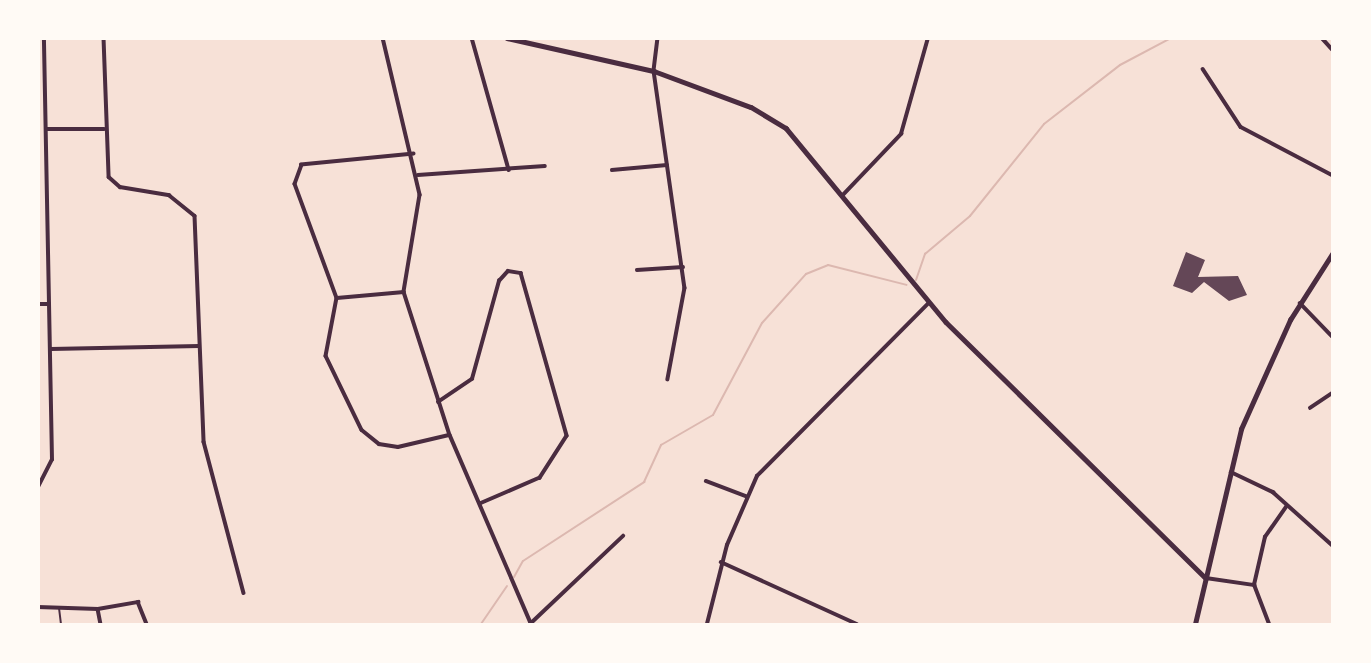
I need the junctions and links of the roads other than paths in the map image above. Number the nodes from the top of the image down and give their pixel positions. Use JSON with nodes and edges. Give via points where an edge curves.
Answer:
{"nodes":[{"id":1,"x":44,"y":38,"type":"edge"},
{"id":2,"x":104,"y":38,"type":"edge"},
{"id":3,"x":383,"y":38,"type":"edge"},
{"id":4,"x":472,"y":38,"type":"edge"},
{"id":5,"x":507,"y":38,"type":"edge"},
{"id":6,"x":658,"y":38,"type":"edge"},
{"id":7,"x":929,"y":38,"type":"edge"},
{"id":8,"x":1322,"y":38,"type":"edge"},
{"id":9,"x":1332,"y":49,"type":"edge"},
{"id":10,"x":1203,"y":69,"type":"dead end"},
{"id":11,"x":654,"y":72,"type":"junction"},
{"id":12,"x":46,"y":129,"type":"junction"},
{"id":13,"x":104,"y":129,"type":"junction"},
{"id":14,"x":414,"y":154,"type":"junction"},
{"id":15,"x":667,"y":165,"type":"junction"},
{"id":16,"x":545,"y":166,"type":"dead end"},
{"id":17,"x":509,"y":170,"type":"junction"},
{"id":18,"x":612,"y":170,"type":"dead end"},
{"id":19,"x":418,"y":175,"type":"junction"},
{"id":20,"x":1332,"y":176,"type":"edge"},
{"id":21,"x":842,"y":196,"type":"junction"},
{"id":22,"x":1332,"y":254,"type":"edge"},
{"id":23,"x":1325,"y":264,"type":"junction"},
{"id":24,"x":1332,"y":266,"type":"edge"},
{"id":25,"x":683,"y":267,"type":"junction"},
{"id":26,"x":637,"y":270,"type":"dead end"},
{"id":27,"x":404,"y":292,"type":"junction"},
{"id":28,"x":337,"y":298,"type":"junction"},
{"id":29,"x":929,"y":303,"type":"junction"},
{"id":30,"x":1300,"y":303,"type":"junction"},
{"id":31,"x":38,"y":304,"type":"edge"},
{"id":32,"x":49,"y":304,"type":"junction"},
{"id":33,"x":1332,"y":337,"type":"edge"},
{"id":34,"x":200,"y":345,"type":"junction"},
{"id":35,"x":51,"y":348,"type":"junction"},
{"id":36,"x":668,"y":379,"type":"dead end"},
{"id":37,"x":1332,"y":393,"type":"edge"},
{"id":38,"x":438,"y":402,"type":"junction"},
{"id":39,"x":1310,"y":408,"type":"dead end"},
{"id":40,"x":450,"y":435,"type":"junction"},
{"id":41,"x":1229,"y":471,"type":"junction"},
{"id":42,"x":706,"y":481,"type":"dead end"},
{"id":43,"x":38,"y":487,"type":"edge"},
{"id":44,"x":746,"y":496,"type":"junction"},
{"id":45,"x":479,"y":505,"type":"junction"},
{"id":46,"x":1286,"y":507,"type":"junction"},
{"id":47,"x":623,"y":537,"type":"dead end"},
{"id":48,"x":1332,"y":545,"type":"edge"},
{"id":49,"x":722,"y":562,"type":"junction"},
{"id":50,"x":1206,"y":578,"type":"junction"},
{"id":51,"x":1254,"y":585,"type":"junction"},
{"id":52,"x":244,"y":593,"type":"dead end"},
{"id":53,"x":38,"y":607,"type":"edge"},
{"id":54,"x":59,"y":608,"type":"junction"},
{"id":55,"x":98,"y":609,"type":"junction"},
{"id":56,"x":530,"y":624,"type":"edge"},
{"id":57,"x":61,"y":625,"type":"edge"},
{"id":58,"x":101,"y":625,"type":"edge"},
{"id":59,"x":148,"y":625,"type":"edge"},
{"id":60,"x":707,"y":625,"type":"edge"},
{"id":61,"x":857,"y":625,"type":"edge"},
{"id":62,"x":1195,"y":625,"type":"edge"},
{"id":63,"x":1269,"y":625,"type":"edge"}],
"edges":[{"from":1,"to":12,"type":"street"},
{"from":2,"to":13,"type":"street"},
{"from":3,"to":14,"type":"street"},
{"from":4,"to":17,"type":"street"},
{"from":5,"to":11,"type":"street"},
{"from":6,"to":11,"type":"street"},
{"from":7,"to":21,"type":"street","via":[[901,134]]},
{"from":8,"to":9,"type":"street"},
{"from":10,"to":20,"type":"street","via":[[1241,127]]},
{"from":11,"to":15,"type":"street"},
{"from":11,"to":21,"type":"street","via":[[773,118]]},
{"from":12,"to":13,"type":"street"},
{"from":12,"to":32,"type":"street"},
{"from":13,"to":34,"type":"street","via":[[114,184],[164,192],[195,216]]},
{"from":14,"to":19,"type":"street"},
{"from":14,"to":28,"type":"street","via":[[296,170],[298,202]]},
{"from":15,"to":18,"type":"street"},
{"from":15,"to":25,"type":"street"},
{"from":16,"to":17,"type":"street"},
{"from":17,"to":19,"type":"street"},
{"from":19,"to":27,"type":"street","via":[[419,210]]},
{"from":21,"to":29,"type":"street"},
{"from":22,"to":23,"type":"street"},
{"from":23,"to":24,"type":"street"},
{"from":23,"to":30,"type":"street"},
{"from":25,"to":26,"type":"street"},
{"from":25,"to":36,"type":"street","via":[[684,309]]},
{"from":27,"to":28,"type":"street"},
{"from":27,"to":38,"type":"street"},
{"from":28,"to":40,"type":"street","via":[[326,356],[365,435],[380,444],[409,447]]},
{"from":29,"to":44,"type":"street","via":[[770,462]]},
{"from":29,"to":50,"type":"street"},
{"from":30,"to":33,"type":"street"},
{"from":30,"to":41,"type":"street","via":[[1256,391]]},
{"from":31,"to":32,"type":"street"},
{"from":32,"to":35,"type":"street"},
{"from":34,"to":35,"type":"street"},
{"from":34,"to":52,"type":"street","via":[[207,460]]},
{"from":35,"to":43,"type":"street","via":[[52,460]]},
{"from":37,"to":39,"type":"street"},
{"from":38,"to":40,"type":"street"},
{"from":38,"to":45,"type":"street","via":[[472,379],[499,281],[508,271],[521,273],[567,415],[567,436],[540,478]]},
{"from":40,"to":45,"type":"street"},
{"from":41,"to":46,"type":"street","via":[[1261,484]]},
{"from":41,"to":50,"type":"street"},
{"from":42,"to":44,"type":"street"},
{"from":44,"to":49,"type":"street"},
{"from":45,"to":56,"type":"street"},
{"from":46,"to":48,"type":"street"},
{"from":46,"to":51,"type":"street","via":[[1265,537]]},
{"from":47,"to":56,"type":"street"},
{"from":49,"to":60,"type":"street"},
{"from":49,"to":61,"type":"street"},
{"from":50,"to":51,"type":"street"},
{"from":50,"to":62,"type":"street"},
{"from":51,"to":63,"type":"street"},
{"from":53,"to":54,"type":"street"},
{"from":54,"to":55,"type":"street"},
{"from":54,"to":57,"type":"lane"},
{"from":55,"to":58,"type":"street"},
{"from":55,"to":59,"type":"street","via":[[138,602]]}]}
